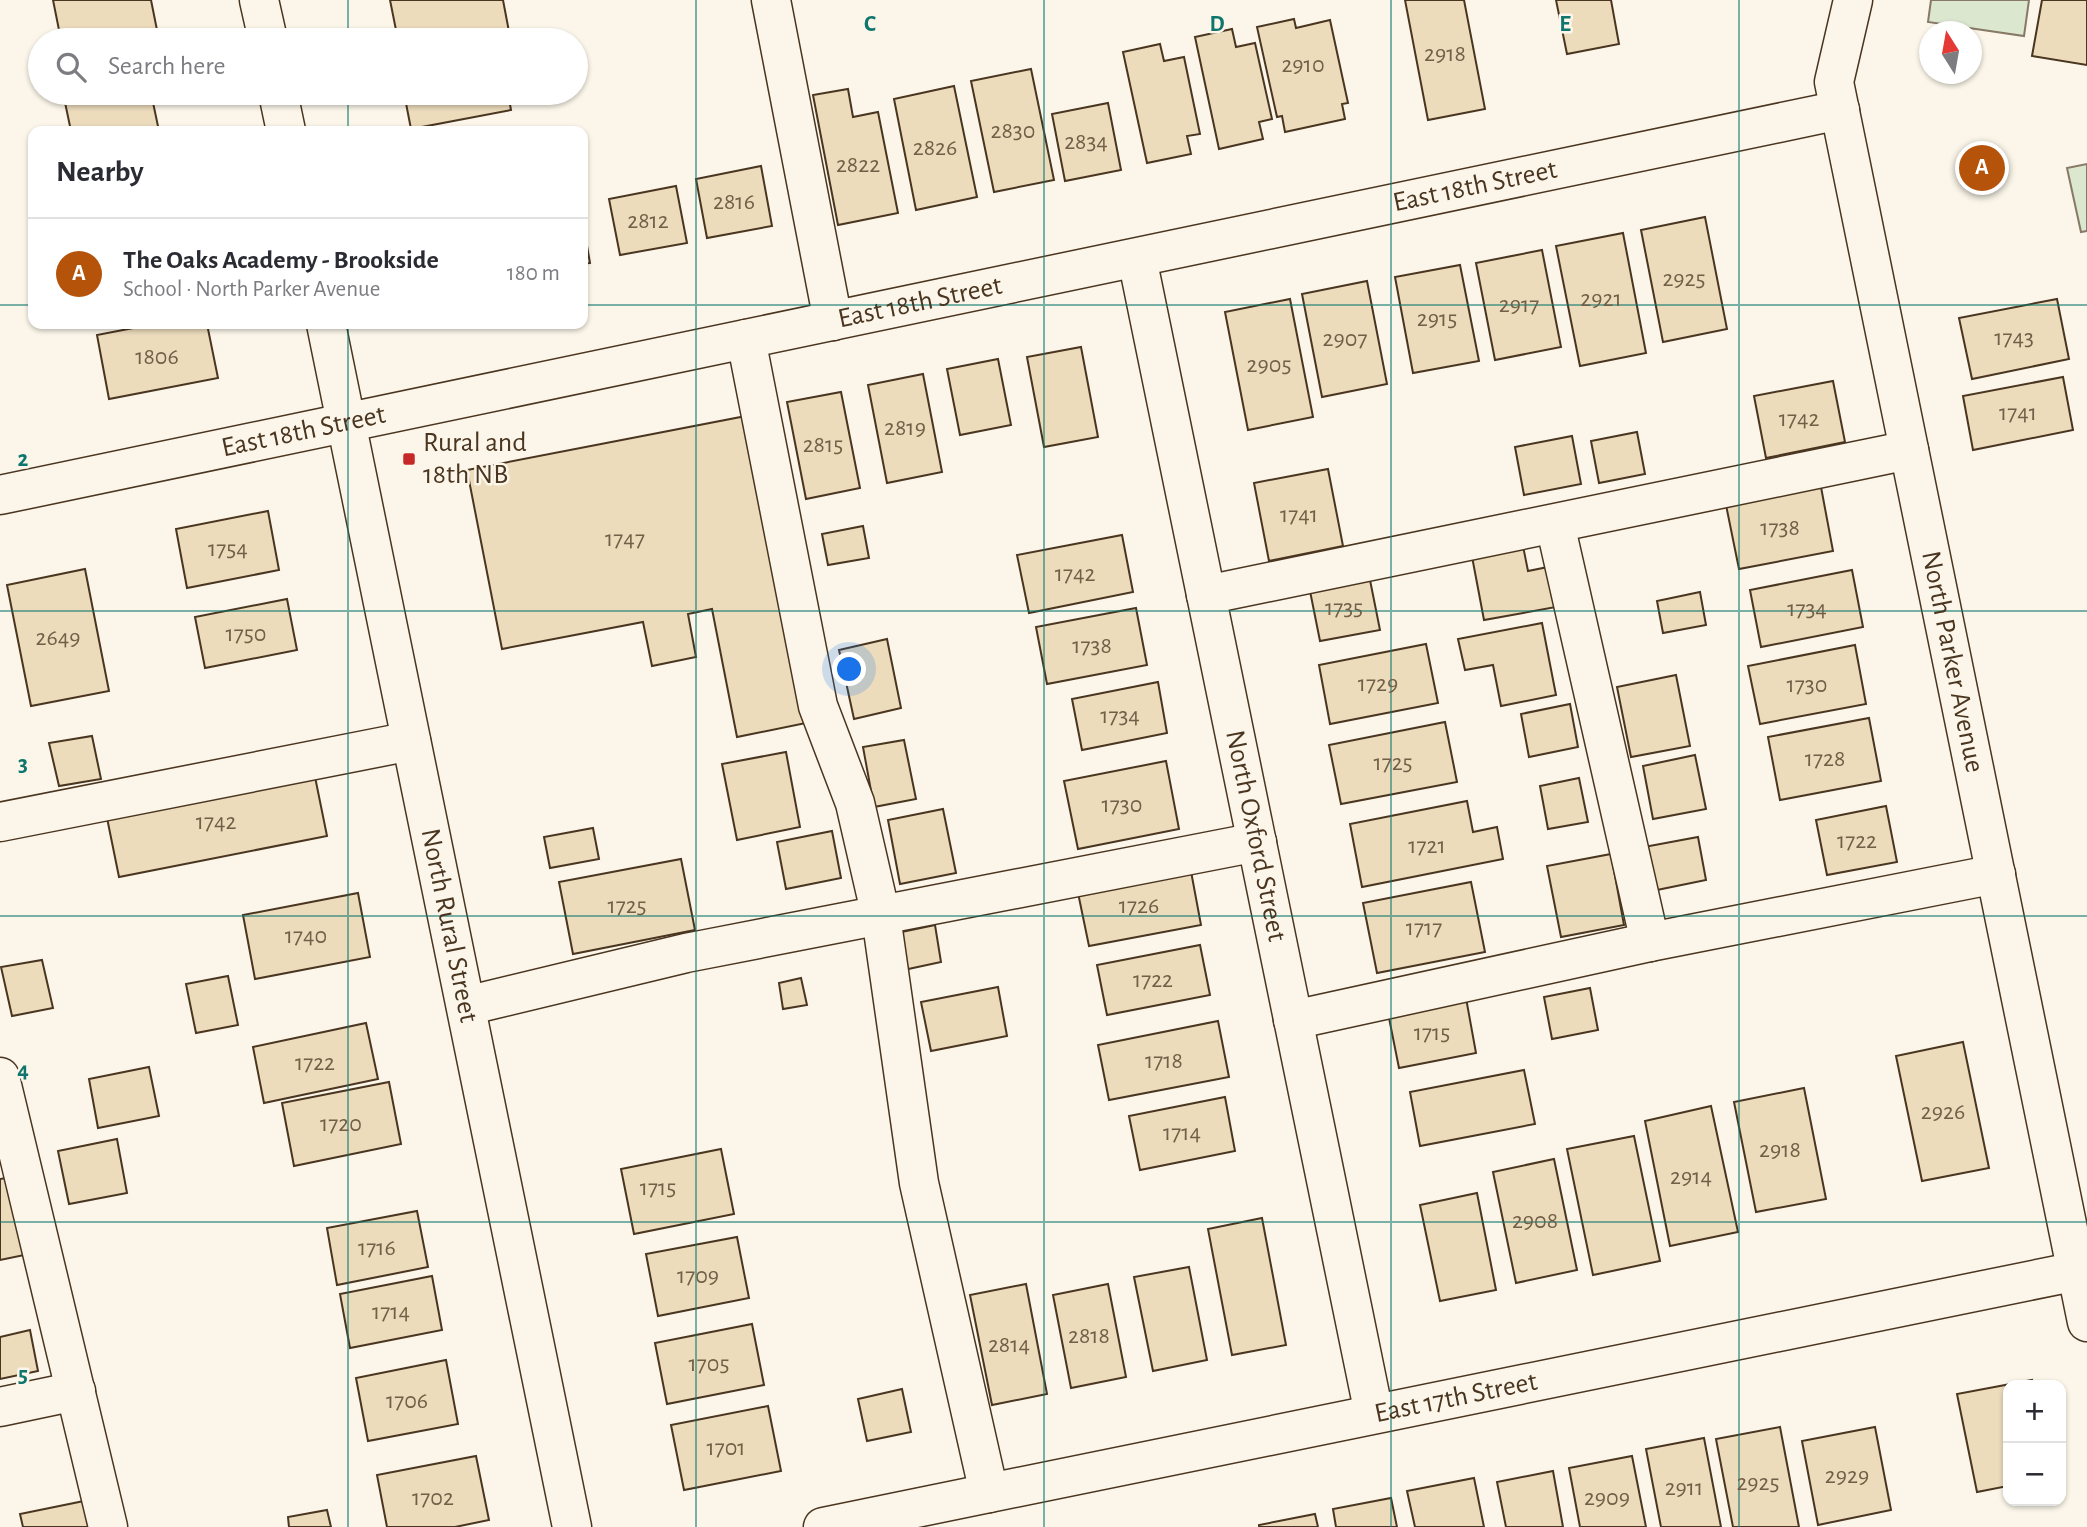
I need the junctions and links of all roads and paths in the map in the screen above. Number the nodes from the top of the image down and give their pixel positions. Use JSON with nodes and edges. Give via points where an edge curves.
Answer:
{"nodes":[{"id":1,"x":259,"y":0,"type":"edge"},
{"id":2,"x":771,"y":0,"type":"edge"},
{"id":3,"x":1853,"y":0,"type":"edge"},
{"id":4,"x":265,"y":28,"type":"edge"},
{"id":5,"x":281,"y":105,"type":"edge"},
{"id":6,"x":1840,"y":110,"type":"junction"},
{"id":7,"x":285,"y":126,"type":"edge"},
{"id":8,"x":1137,"y":258,"type":"junction"},
{"id":9,"x":833,"y":321,"type":"junction"},
{"id":10,"x":327,"y":329,"type":"edge"},
{"id":11,"x":747,"y":339,"type":"junction"},
{"id":12,"x":346,"y":424,"type":"junction"},
{"id":13,"x":1909,"y":450,"type":"junction"},
{"id":14,"x":0,"y":495,"type":"edge"},
{"id":15,"x":1555,"y":524,"type":"junction"},
{"id":16,"x":1206,"y":595,"type":"junction"},
{"id":17,"x":411,"y":741,"type":"junction"},
{"id":18,"x":0,"y":822,"type":"edge"},
{"id":19,"x":1257,"y":842,"type":"junction"},
{"id":20,"x":1996,"y":874,"type":"junction"},
{"id":21,"x":881,"y":916,"type":"junction"},
{"id":22,"x":1650,"y":942,"type":"junction"},
{"id":23,"x":466,"y":1006,"type":"junction"},
{"id":24,"x":1293,"y":1020,"type":"junction"},
{"id":25,"x":2,"y":1091,"type":"edge"},
{"id":26,"x":2082,"y":1270,"type":"edge"},
{"id":27,"x":2087,"y":1322,"type":"edge"},
{"id":28,"x":76,"y":1391,"type":"junction"},
{"id":29,"x":0,"y":1407,"type":"edge"},
{"id":30,"x":1374,"y":1414,"type":"junction"},
{"id":31,"x":989,"y":1493,"type":"junction"},
{"id":32,"x":108,"y":1527,"type":"edge"},
{"id":33,"x":572,"y":1527,"type":"edge"},
{"id":34,"x":823,"y":1527,"type":"edge"}],
"edges":[{"from":1,"to":4,"type":"street"},
{"from":2,"to":9,"type":"street"},
{"from":3,"to":6,"type":"street","name":"North Parker Avenue","via":[[1834,82]]},
{"from":5,"to":7,"type":"street"},
{"from":6,"to":8,"type":"street","name":"East 18th Street"},
{"from":6,"to":13,"type":"street","name":"North Parker Avenue"},
{"from":8,"to":9,"type":"street","name":"East 18th Street"},
{"from":8,"to":16,"type":"street","name":"North Oxford Street"},
{"from":9,"to":11,"type":"street","name":"East 18th Street"},
{"from":10,"to":12,"type":"street","name":"North Rural Street"},
{"from":11,"to":12,"type":"street","name":"East 18th Street"},
{"from":11,"to":21,"type":"street","via":[[818,706],[855,803]]},
{"from":12,"to":14,"type":"street","name":"East 18th Street"},
{"from":12,"to":17,"type":"street","name":"North Rural Street"},
{"from":13,"to":15,"type":"street"},
{"from":13,"to":20,"type":"street","name":"North Parker Avenue"},
{"from":15,"to":16,"type":"street"},
{"from":15,"to":22,"type":"street"},
{"from":16,"to":19,"type":"street","name":"North Oxford Street"},
{"from":17,"to":18,"type":"street"},
{"from":17,"to":23,"type":"street","name":"North Rural Street"},
{"from":19,"to":21,"type":"street"},
{"from":19,"to":24,"type":"street","name":"North Oxford Street"},
{"from":20,"to":22,"type":"street"},
{"from":20,"to":26,"type":"street","name":"North Parker Avenue"},
{"from":21,"to":23,"type":"street","via":[[686,953]]},
{"from":21,"to":31,"type":"street","via":[[919,1183]]},
{"from":22,"to":24,"type":"street"},
{"from":23,"to":33,"type":"street","name":"North Rural Street"},
{"from":24,"to":30,"type":"street","name":"North Oxford Street"},
{"from":25,"to":28,"type":"street"},
{"from":26,"to":27,"type":"street","name":"North Parker Avenue"},
{"from":26,"to":30,"type":"street","name":"East 17th Street"},
{"from":28,"to":29,"type":"street"},
{"from":28,"to":32,"type":"street"},
{"from":30,"to":31,"type":"street","name":"East 17th Street"},
{"from":31,"to":34,"type":"street","name":"East 17th Street"}]}
